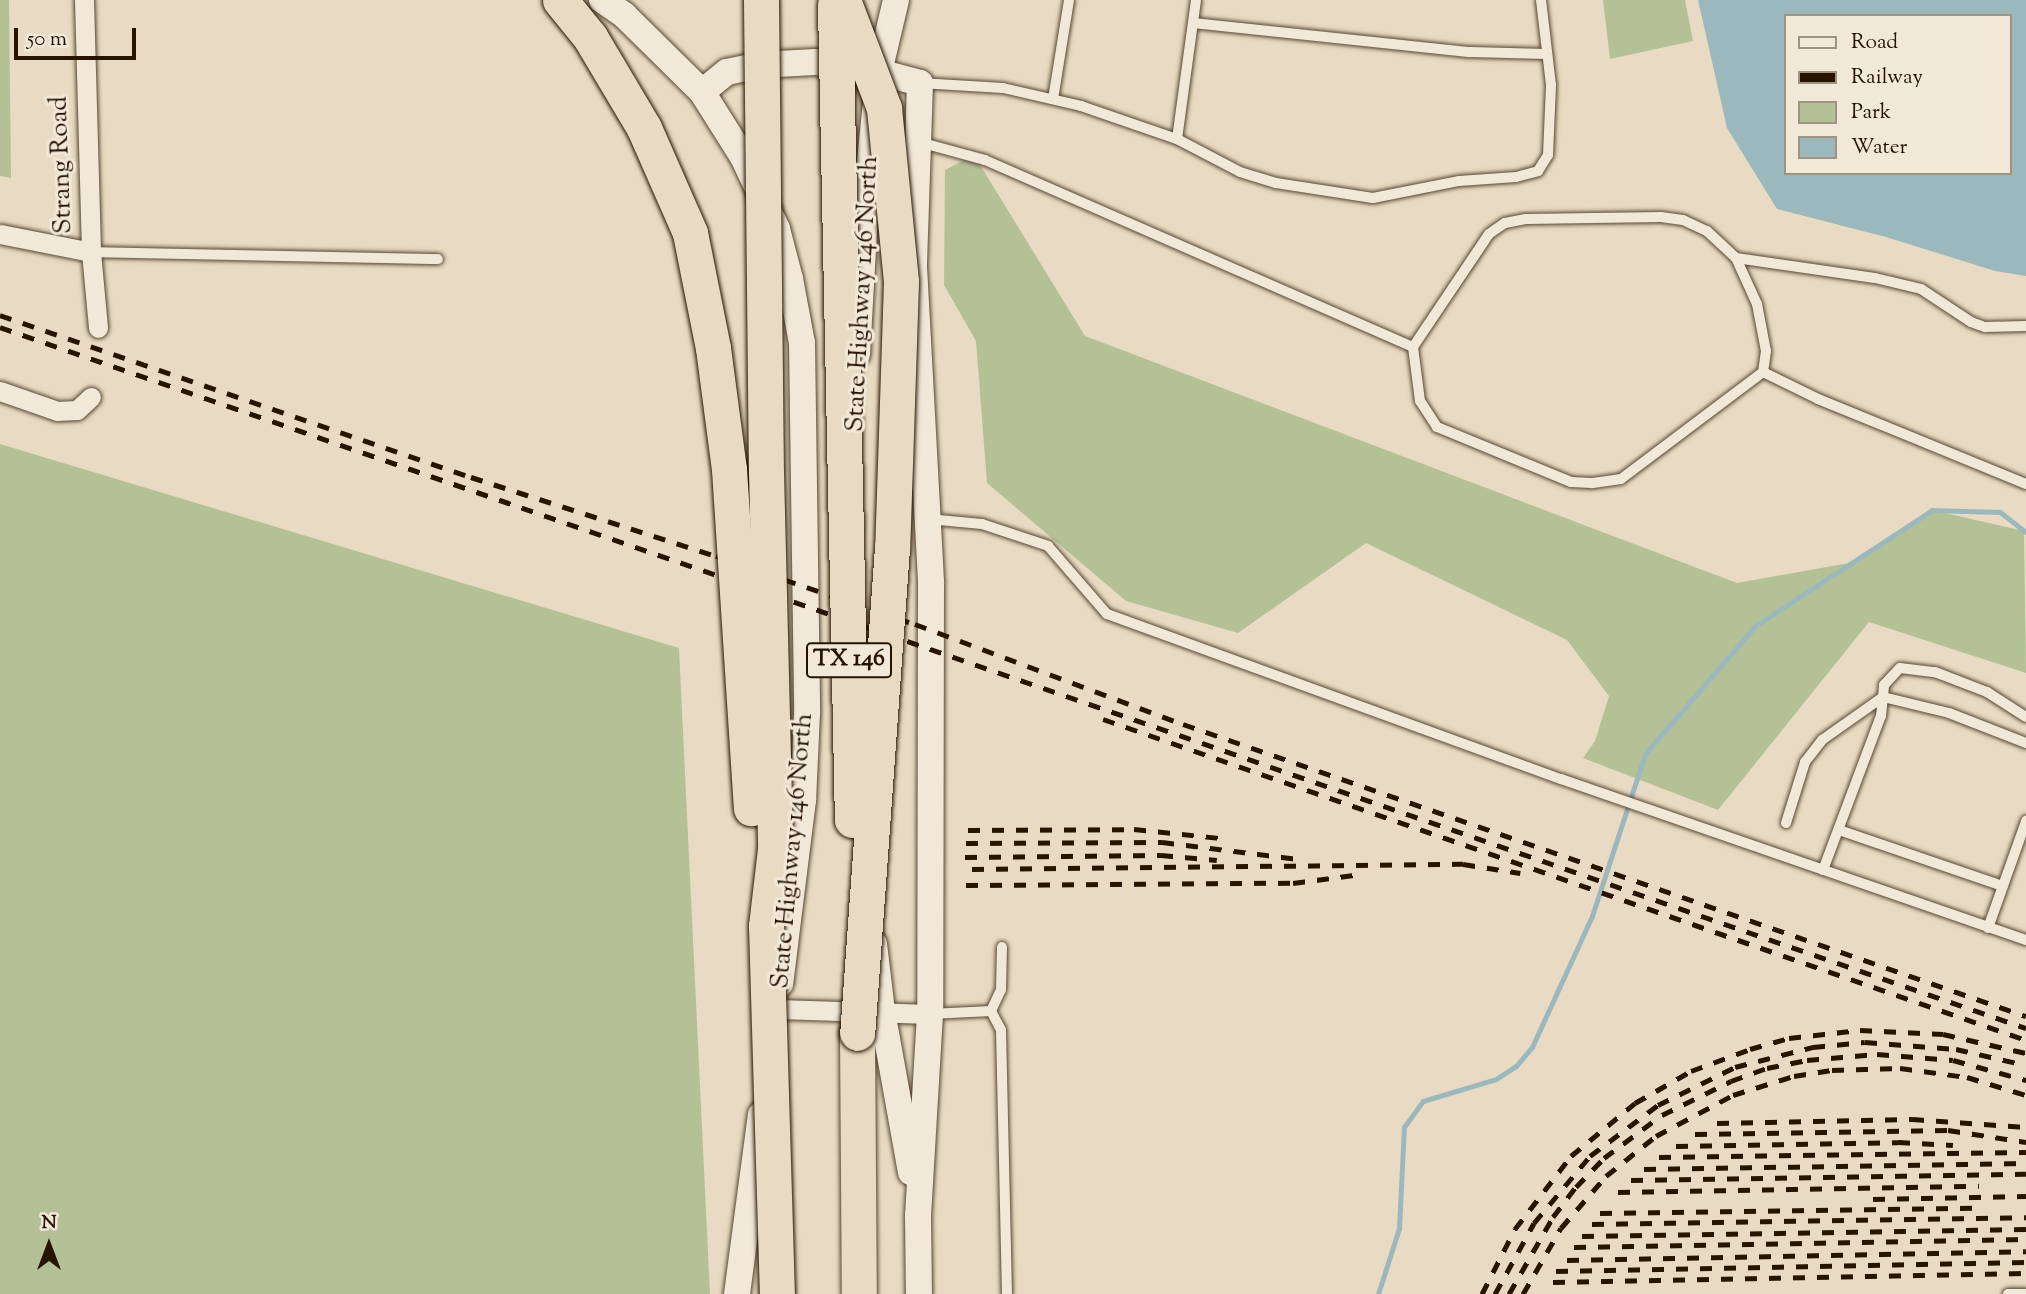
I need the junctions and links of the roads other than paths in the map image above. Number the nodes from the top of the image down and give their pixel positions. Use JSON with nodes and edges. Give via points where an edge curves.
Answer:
{"nodes":[{"id":1,"x":84,"y":0,"type":"edge"},
{"id":2,"x":560,"y":0,"type":"edge"},
{"id":3,"x":602,"y":0,"type":"edge"},
{"id":4,"x":761,"y":0,"type":"edge"},
{"id":5,"x":835,"y":0,"type":"edge"},
{"id":6,"x":843,"y":0,"type":"edge"},
{"id":7,"x":896,"y":0,"type":"edge"},
{"id":8,"x":1069,"y":0,"type":"edge"},
{"id":9,"x":1196,"y":0,"type":"edge"},
{"id":10,"x":1541,"y":0,"type":"edge"},
{"id":11,"x":1193,"y":23,"type":"junction"},
{"id":12,"x":1548,"y":54,"type":"junction"},
{"id":13,"x":879,"y":72,"type":"junction"},
{"id":14,"x":920,"y":83,"type":"junction"},
{"id":15,"x":702,"y":92,"type":"junction"},
{"id":16,"x":1053,"y":99,"type":"junction"},
{"id":17,"x":1177,"y":139,"type":"junction"},
{"id":18,"x":918,"y":142,"type":"junction"},
{"id":19,"x":0,"y":234,"type":"edge"},
{"id":20,"x":91,"y":252,"type":"junction"},
{"id":21,"x":1735,"y":258,"type":"junction"},
{"id":22,"x":438,"y":259,"type":"dead end"},
{"id":23,"x":2026,"y":326,"type":"edge"},
{"id":24,"x":98,"y":328,"type":"dead end"},
{"id":25,"x":1413,"y":347,"type":"junction"},
{"id":26,"x":1763,"y":372,"type":"junction"},
{"id":27,"x":0,"y":391,"type":"edge"},
{"id":28,"x":91,"y":397,"type":"dead end"},
{"id":29,"x":2026,"y":484,"type":"edge"},
{"id":30,"x":926,"y":519,"type":"junction"},
{"id":31,"x":1883,"y":697,"type":"junction"},
{"id":32,"x":2026,"y":717,"type":"edge"},
{"id":33,"x":2026,"y":743,"type":"edge"},
{"id":34,"x":2026,"y":821,"type":"edge"},
{"id":35,"x":1786,"y":823,"type":"dead end"},
{"id":36,"x":1839,"y":830,"type":"junction"},
{"id":37,"x":1823,"y":870,"type":"junction"},
{"id":38,"x":2003,"y":887,"type":"junction"},
{"id":39,"x":766,"y":926,"type":"junction"},
{"id":40,"x":1988,"y":928,"type":"junction"},
{"id":41,"x":2026,"y":940,"type":"edge"},
{"id":42,"x":1002,"y":947,"type":"dead end"},
{"id":43,"x":778,"y":1009,"type":"junction"},
{"id":44,"x":991,"y":1011,"type":"junction"},
{"id":45,"x":930,"y":1014,"type":"junction"},
{"id":46,"x":869,"y":1022,"type":"junction"},
{"id":47,"x":918,"y":1215,"type":"junction"},
{"id":48,"x":737,"y":1294,"type":"edge"},
{"id":49,"x":777,"y":1294,"type":"edge"},
{"id":50,"x":859,"y":1294,"type":"edge"},
{"id":51,"x":919,"y":1294,"type":"edge"},
{"id":52,"x":1007,"y":1294,"type":"edge"},
{"id":53,"x":2008,"y":1294,"type":"edge"},
{"id":54,"x":2026,"y":1294,"type":"edge"}],
"edges":[{"from":1,"to":20,"type":"street","name":"Strang Road"},
{"from":2,"to":39,"type":"highway","bridge":true,"via":[[590,37],[644,128],[690,233],[713,348],[729,469],[752,846]]},
{"from":3,"to":15,"type":"main road","name":"State Highway 146 North","via":[[624,15]]},
{"from":4,"to":39,"type":"highway","number":"TX 146","bridge":true,"via":[[775,849]]},
{"from":5,"to":46,"type":"highway","number":"TX 146","bridge":true},
{"from":6,"to":46,"type":"highway","bridge":true,"via":[[884,108],[901,282]]},
{"from":7,"to":13,"type":"main road","name":"State Highway 146 North"},
{"from":8,"to":16,"type":"lane"},
{"from":9,"to":11,"type":"lane"},
{"from":10,"to":12,"type":"lane"},
{"from":11,"to":12,"type":"lane","via":[[1470,52]]},
{"from":11,"to":17,"type":"lane"},
{"from":12,"to":17,"type":"lane","via":[[1548,155],[1538,171],[1516,177],[1459,181],[1373,198],[1252,176]]},
{"from":13,"to":14,"type":"main road"},
{"from":13,"to":15,"type":"main road","via":[[815,62],[759,65],[727,72]]},
{"from":13,"to":46,"type":"main road","name":"State Highway 146 North","via":[[858,335],[850,733]]},
{"from":14,"to":16,"type":"lane","via":[[1003,88]]},
{"from":14,"to":18,"type":"main road","name":"State Highway 146 North"},
{"from":15,"to":43,"type":"main road","name":"State Highway 146 North","via":[[743,157],[777,229],[802,343],[807,713],[803,800]]},
{"from":16,"to":17,"type":"lane"},
{"from":18,"to":25,"type":"lane","via":[[985,160]]},
{"from":18,"to":30,"type":"main road","name":"State Highway 146 North","via":[[914,267]]},
{"from":19,"to":20,"type":"street"},
{"from":20,"to":22,"type":"lane"},
{"from":20,"to":24,"type":"street","name":"Strang Road"},
{"from":21,"to":23,"type":"lane","via":[[1875,278],[1921,289],[1985,327]]},
{"from":21,"to":25,"type":"lane","via":[[1707,231],[1683,220],[1526,219],[1505,223],[1489,234]]},
{"from":21,"to":26,"type":"lane","via":[[1757,304],[1766,351]]},
{"from":25,"to":26,"type":"lane","via":[[1420,401],[1437,427],[1572,482],[1621,480]]},
{"from":26,"to":29,"type":"lane"},
{"from":27,"to":28,"type":"street","via":[[57,411],[77,410]]},
{"from":30,"to":37,"type":"lane","via":[[982,524],[1048,546],[1107,614]]},
{"from":30,"to":45,"type":"main road","name":"State Highway 146 North","via":[[931,584]]},
{"from":31,"to":32,"type":"lane","via":[[1890,676],[1900,668],[1912,667],[1987,692]]},
{"from":31,"to":33,"type":"lane","via":[[1949,713]]},
{"from":31,"to":35,"type":"lane","via":[[1822,740],[1805,762]]},
{"from":31,"to":36,"type":"lane","via":[[1881,716]]},
{"from":34,"to":38,"type":"lane"},
{"from":36,"to":37,"type":"lane"},
{"from":36,"to":38,"type":"lane"},
{"from":37,"to":40,"type":"lane"},
{"from":38,"to":40,"type":"lane"},
{"from":39,"to":49,"type":"highway","number":"TX 146","bridge":true},
{"from":40,"to":41,"type":"lane"},
{"from":42,"to":44,"type":"lane","via":[[1001,990]]},
{"from":43,"to":46,"type":"street"},
{"from":43,"to":48,"type":"main road","name":"State Highway 146 North"},
{"from":44,"to":45,"type":"lane"},
{"from":44,"to":52,"type":"lane","via":[[1001,1030]]},
{"from":45,"to":46,"type":"street"},
{"from":45,"to":47,"type":"main road","name":"State Highway 146 North"},
{"from":46,"to":47,"type":"main road","name":"State Highway 146 North"},
{"from":46,"to":50,"type":"highway","number":"TX 146"},
{"from":47,"to":51,"type":"main road","name":"State Highway 146 North"},
{"from":53,"to":54,"type":"lane"}]}
